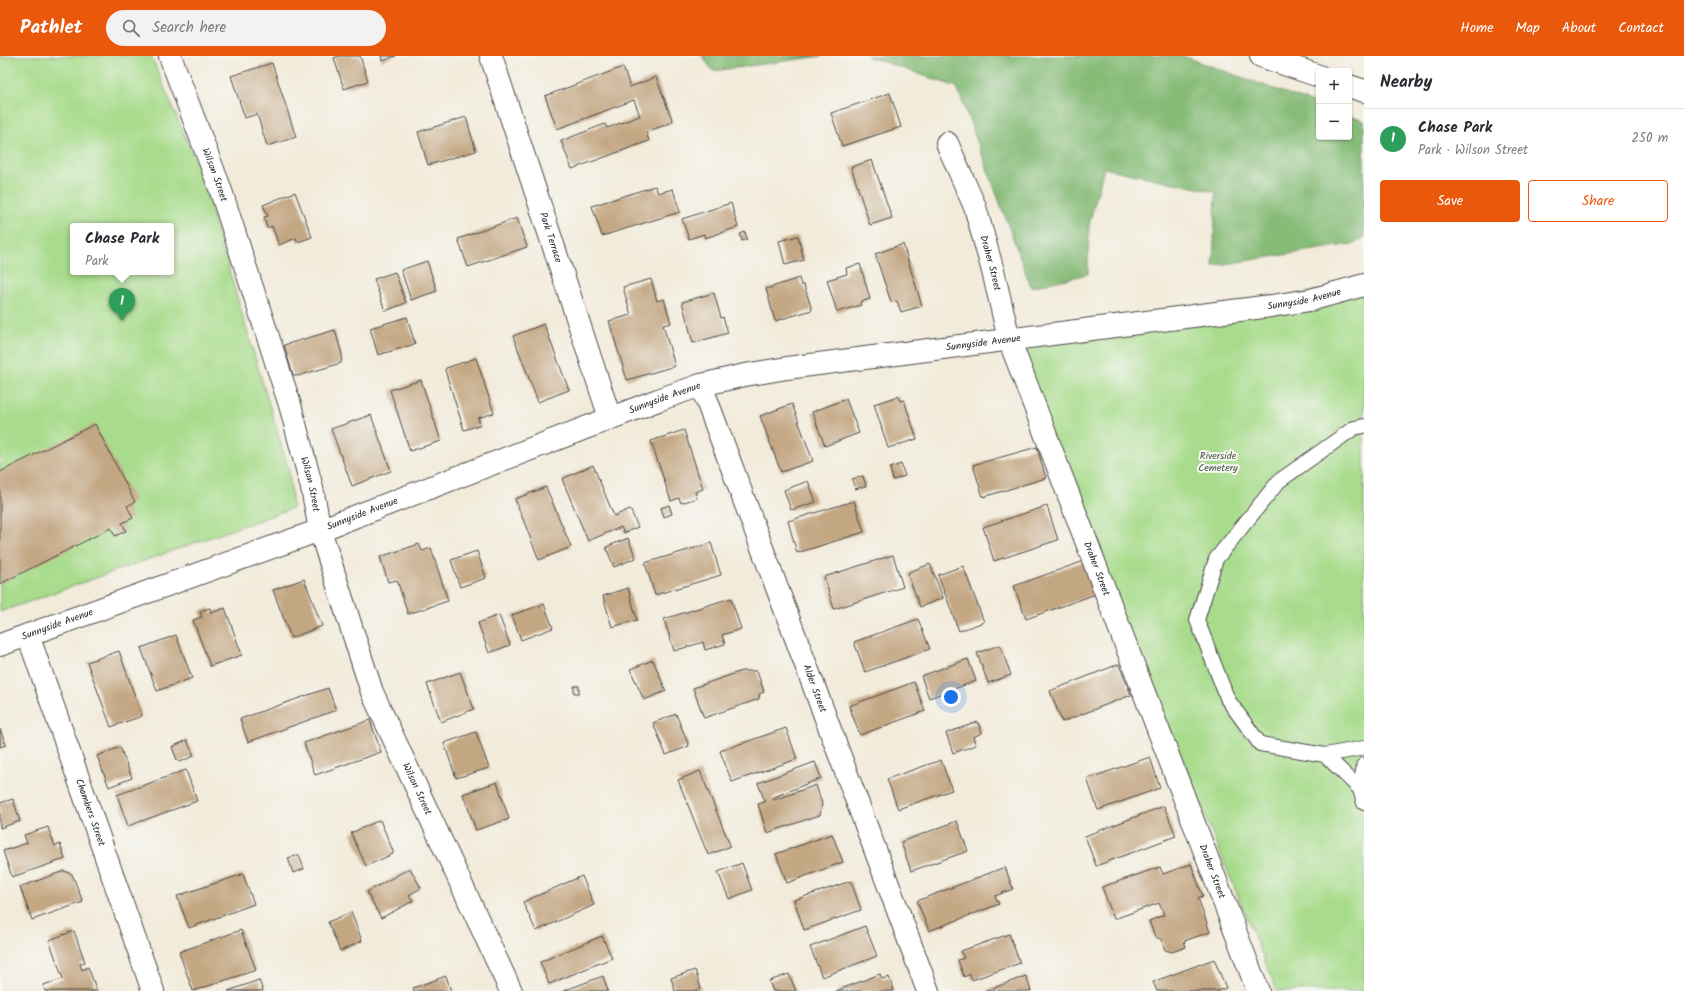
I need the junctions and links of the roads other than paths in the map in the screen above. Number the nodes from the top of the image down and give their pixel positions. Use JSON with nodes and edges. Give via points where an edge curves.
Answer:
{"nodes":[{"id":1,"x":170,"y":56,"type":"edge"},
{"id":2,"x":491,"y":56,"type":"edge"},
{"id":3,"x":1261,"y":56,"type":"edge"},
{"id":4,"x":1316,"y":75,"type":"edge"},
{"id":5,"x":1352,"y":87,"type":"edge"},
{"id":6,"x":1364,"y":91,"type":"edge"},
{"id":7,"x":947,"y":143,"type":"dead end"},
{"id":8,"x":1364,"y":285,"type":"edge"},
{"id":9,"x":1009,"y":339,"type":"junction"},
{"id":10,"x":701,"y":385,"type":"junction"},
{"id":11,"x":610,"y":418,"type":"junction"},
{"id":12,"x":1364,"y":426,"type":"edge"},
{"id":13,"x":320,"y":530,"type":"junction"},
{"id":14,"x":28,"y":635,"type":"junction"},
{"id":15,"x":0,"y":645,"type":"edge"},
{"id":16,"x":1364,"y":748,"type":"edge"},
{"id":17,"x":1325,"y":755,"type":"junction"},
{"id":18,"x":1364,"y":765,"type":"edge"},
{"id":19,"x":1360,"y":788,"type":"junction"},
{"id":20,"x":1364,"y":803,"type":"edge"},
{"id":21,"x":153,"y":991,"type":"edge"},
{"id":22,"x":511,"y":991,"type":"edge"},
{"id":23,"x":928,"y":991,"type":"edge"},
{"id":24,"x":1258,"y":991,"type":"edge"}],
"edges":[{"from":1,"to":13,"type":"main road","name":"Wilson Street","via":[[220,188],[290,405],[312,488]]},
{"from":2,"to":11,"type":"main road","name":"Park Terrace"},
{"from":3,"to":4,"type":"main road"},
{"from":5,"to":6,"type":"main road"},
{"from":7,"to":9,"type":"main road","name":"Draher Street","via":[[975,207]]},
{"from":8,"to":9,"type":"main road","name":"Sunnyside Avenue","via":[[1310,300],[1271,306]]},
{"from":9,"to":10,"type":"main road","name":"Sunnyside Avenue","via":[[787,368]]},
{"from":9,"to":24,"type":"main road","name":"Draher Street"},
{"from":10,"to":11,"type":"main road","name":"Sunnyside Avenue"},
{"from":10,"to":23,"type":"main road","name":"Alder Street"},
{"from":11,"to":13,"type":"main road","name":"Sunnyside Avenue"},
{"from":12,"to":17,"type":"lane","via":[[1354,428],[1279,481],[1216,559],[1197,620],[1228,700],[1260,744]]},
{"from":13,"to":14,"type":"main road","name":"Sunnyside Avenue"},
{"from":13,"to":22,"type":"main road","name":"Wilson Street","via":[[372,692]]},
{"from":14,"to":15,"type":"main road","name":"Sunnyside Avenue"},
{"from":14,"to":21,"type":"main road","name":"Chambers Street"},
{"from":16,"to":17,"type":"lane"},
{"from":17,"to":19,"type":"lane"},
{"from":18,"to":19,"type":"lane"},
{"from":19,"to":20,"type":"lane"}]}
